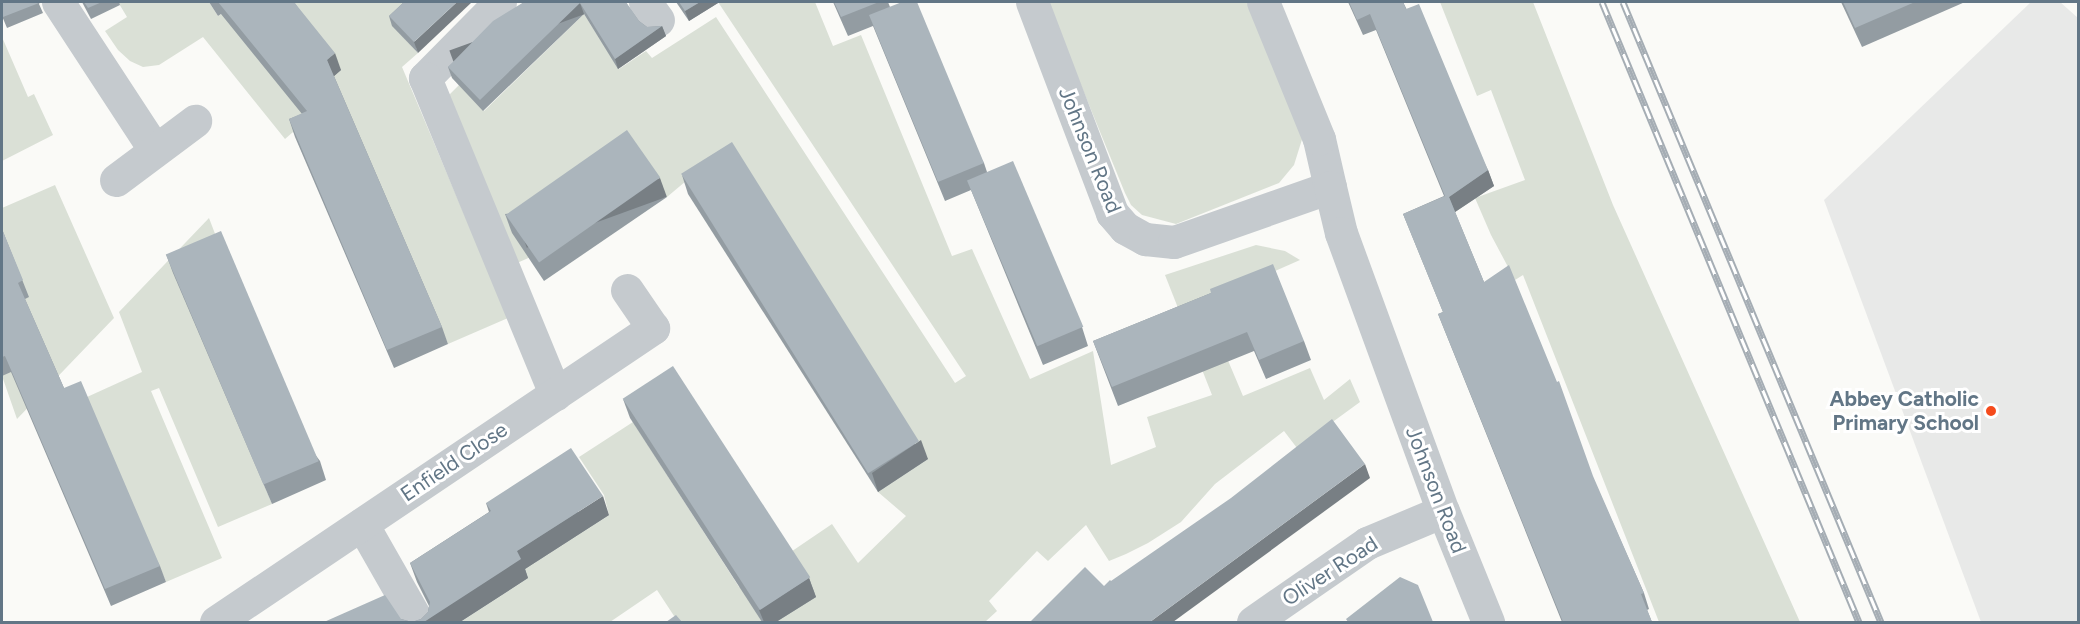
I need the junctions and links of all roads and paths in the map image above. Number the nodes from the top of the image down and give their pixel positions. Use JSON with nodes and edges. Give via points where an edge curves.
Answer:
{"nodes":[{"id":1,"x":58,"y":2,"type":"edge"},
{"id":2,"x":500,"y":2,"type":"edge"},
{"id":3,"x":1032,"y":2,"type":"edge"},
{"id":4,"x":1263,"y":2,"type":"edge"},
{"id":5,"x":195,"y":121,"type":"dead end"},
{"id":6,"x":155,"y":150,"type":"junction"},
{"id":7,"x":116,"y":180,"type":"dead end"},
{"id":8,"x":1330,"y":187,"type":"junction"},
{"id":9,"x":627,"y":290,"type":"dead end"},
{"id":10,"x":555,"y":394,"type":"junction"},
{"id":11,"x":1443,"y":511,"type":"junction"},
{"id":12,"x":362,"y":524,"type":"junction"},
{"id":13,"x":216,"y":622,"type":"edge"},
{"id":14,"x":418,"y":622,"type":"edge"},
{"id":15,"x":1253,"y":622,"type":"edge"},
{"id":16,"x":1488,"y":622,"type":"edge"}],
"edges":[{"from":1,"to":6,"type":"street"},
{"from":2,"to":10,"type":"street","via":[[425,78]]},
{"from":3,"to":8,"type":"street","name":"Johnson Road","via":[[1112,213],[1125,228],[1145,239],[1174,242]]},
{"from":4,"to":8,"type":"street","name":"Johnson Road","via":[[1319,139]]},
{"from":5,"to":6,"type":"street"},
{"from":6,"to":7,"type":"street"},
{"from":8,"to":11,"type":"street","name":"Johnson Road","via":[[1341,233]]},
{"from":9,"to":10,"type":"street","name":"Enfield Close","via":[[653,328]]},
{"from":10,"to":12,"type":"street","name":"Enfield Close"},
{"from":11,"to":15,"type":"street","name":"Oliver Road","via":[[1367,543]]},
{"from":11,"to":16,"type":"street","name":"Johnson Road"},
{"from":12,"to":13,"type":"street","name":"Enfield Close"},
{"from":12,"to":14,"type":"street"}]}
